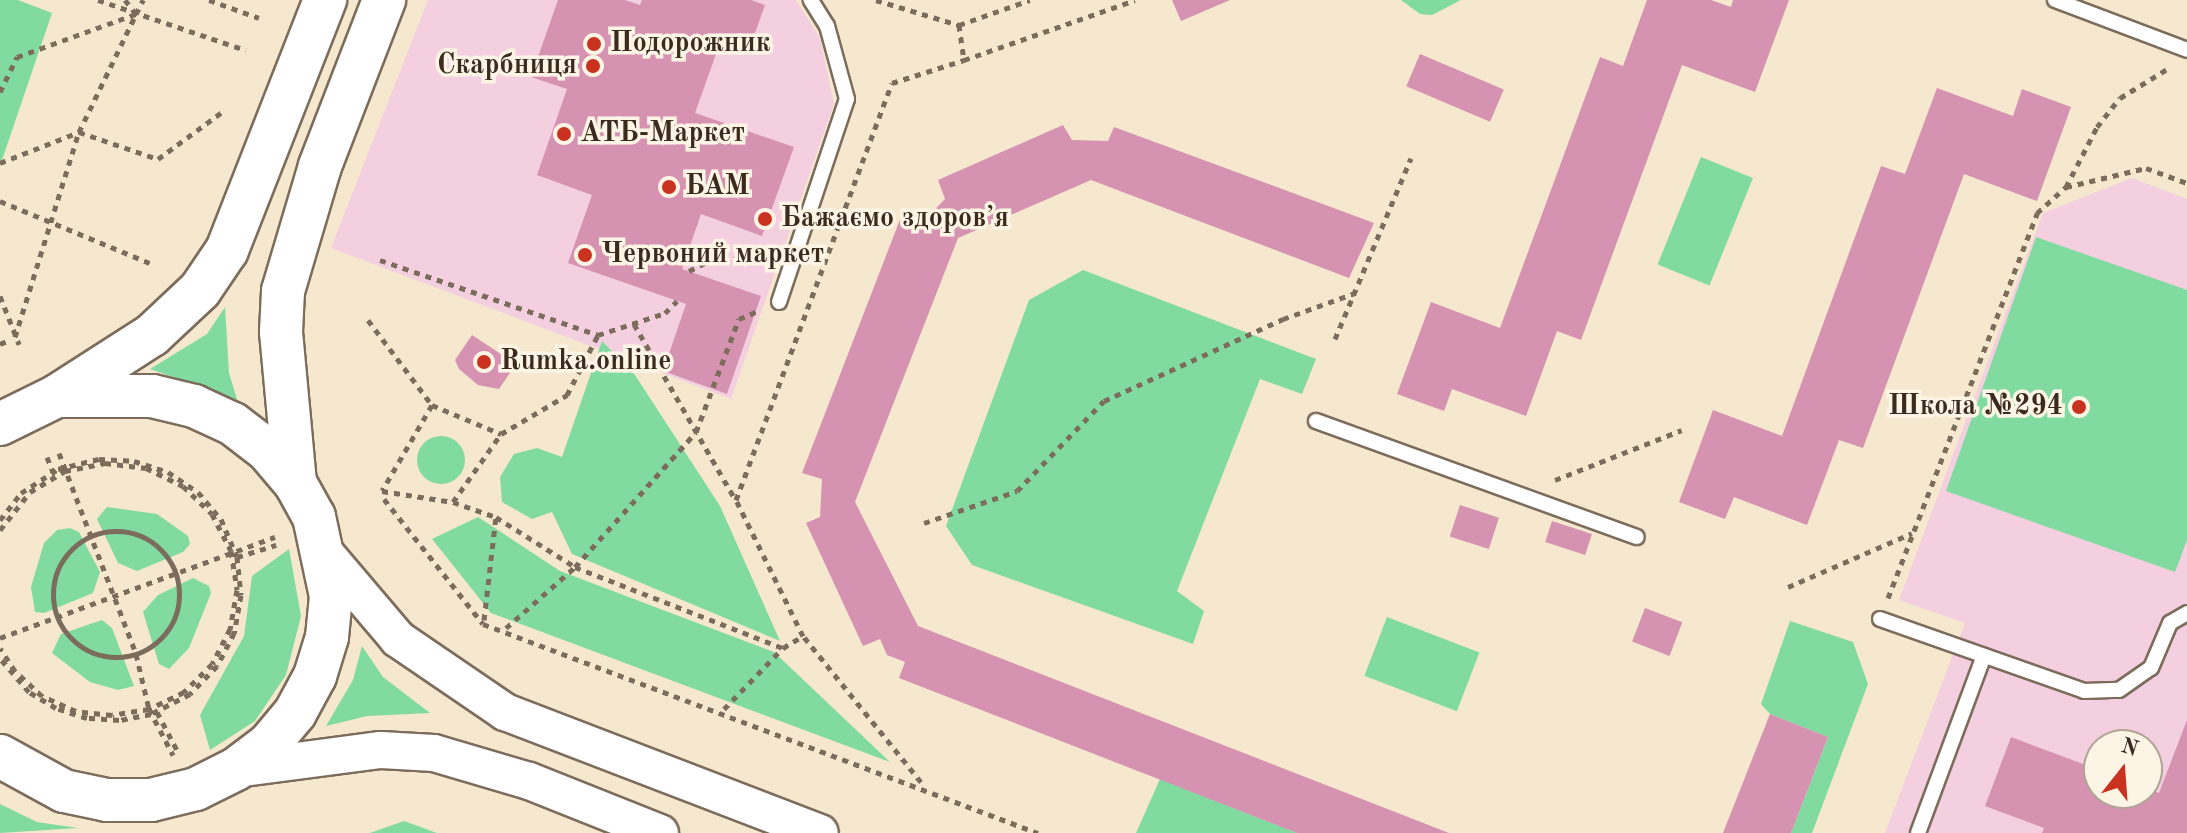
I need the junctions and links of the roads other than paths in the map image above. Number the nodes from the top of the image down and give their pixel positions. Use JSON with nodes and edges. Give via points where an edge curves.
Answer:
{"nodes":[{"id":1,"x":325,"y":0,"type":"edge"},
{"id":2,"x":384,"y":0,"type":"edge"},
{"id":3,"x":811,"y":0,"type":"edge"},
{"id":4,"x":2055,"y":0,"type":"edge"},
{"id":5,"x":2187,"y":50,"type":"edge"},
{"id":6,"x":779,"y":302,"type":"road end"},
{"id":7,"x":57,"y":396,"type":"junction"},
{"id":8,"x":1316,"y":421,"type":"dead end"},
{"id":9,"x":0,"y":424,"type":"edge"},
{"id":10,"x":295,"y":483,"type":"junction"},
{"id":11,"x":1637,"y":537,"type":"dead end"},
{"id":12,"x":326,"y":554,"type":"junction"},
{"id":13,"x":2187,"y":613,"type":"edge"},
{"id":14,"x":1880,"y":619,"type":"road end"},
{"id":15,"x":1984,"y":656,"type":"junction"},
{"id":16,"x":0,"y":756,"type":"edge"},
{"id":17,"x":236,"y":769,"type":"junction"},
{"id":18,"x":151,"y":800,"type":"junction"},
{"id":19,"x":108,"y":833,"type":"edge"},
{"id":20,"x":660,"y":833,"type":"edge"},
{"id":21,"x":820,"y":833,"type":"edge"},
{"id":22,"x":1918,"y":833,"type":"edge"}],
"edges":[{"from":1,"to":7,"type":"main road","via":[[232,237],[200,290],[152,335]]},
{"from":2,"to":10,"type":"main road","via":[[320,166],[283,291],[281,332]]},
{"from":3,"to":6,"type":"lane","via":[[827,26],[847,99]]},
{"from":4,"to":5,"type":"lane"},
{"from":7,"to":9,"type":"main road"},
{"from":7,"to":10,"type":"main road","via":[[152,396],[194,406],[233,424],[267,450]]},
{"from":8,"to":11,"type":"lane"},
{"from":10,"to":12,"type":"main road"},
{"from":12,"to":17,"type":"main road","via":[[331,596],[327,637],[315,676],[286,723]]},
{"from":12,"to":21,"type":"street","via":[[398,639],[505,712]]},
{"from":13,"to":15,"type":"lane","via":[[2170,623],[2151,668],[2119,690],[2084,691]]},
{"from":14,"to":15,"type":"lane"},
{"from":15,"to":22,"type":"lane"},
{"from":16,"to":18,"type":"main road","via":[[64,791],[107,800]]},
{"from":17,"to":18,"type":"main road","via":[[196,789]]},
{"from":17,"to":20,"type":"street","via":[[381,750],[434,753],[517,777]]},
{"from":18,"to":19,"type":"main road"}]}
